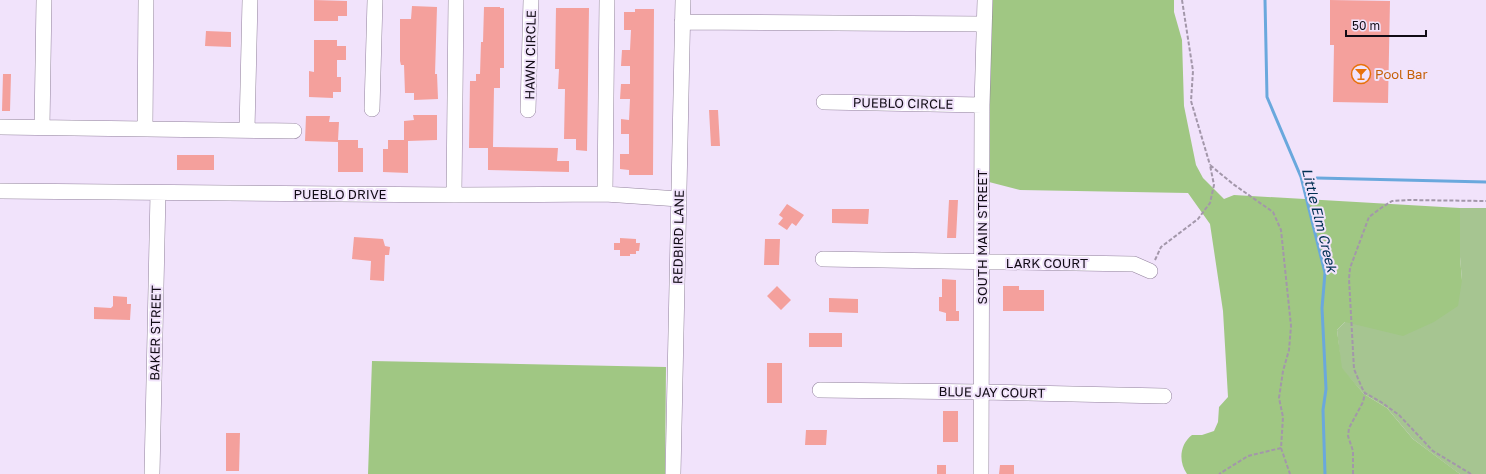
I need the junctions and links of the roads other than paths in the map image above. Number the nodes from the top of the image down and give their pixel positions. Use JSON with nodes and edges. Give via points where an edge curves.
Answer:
{"nodes":[{"id":1,"x":44,"y":0,"type":"edge"},
{"id":2,"x":146,"y":0,"type":"edge"},
{"id":3,"x":250,"y":0,"type":"edge"},
{"id":4,"x":375,"y":0,"type":"edge"},
{"id":5,"x":456,"y":0,"type":"edge"},
{"id":6,"x":531,"y":0,"type":"edge"},
{"id":7,"x":607,"y":0,"type":"edge"},
{"id":8,"x":683,"y":0,"type":"edge"},
{"id":9,"x":985,"y":0,"type":"edge"},
{"id":10,"x":682,"y":22,"type":"junction"},
{"id":11,"x":984,"y":24,"type":"junction"},
{"id":12,"x":824,"y":102,"type":"dead end"},
{"id":13,"x":982,"y":105,"type":"junction"},
{"id":14,"x":372,"y":109,"type":"dead end"},
{"id":15,"x":528,"y":110,"type":"dead end"},
{"id":16,"x":0,"y":127,"type":"edge"},
{"id":17,"x":42,"y":127,"type":"junction"},
{"id":18,"x":146,"y":129,"type":"junction"},
{"id":19,"x":247,"y":130,"type":"junction"},
{"id":20,"x":294,"y":131,"type":"dead end"},
{"id":21,"x":0,"y":191,"type":"edge"},
{"id":22,"x":158,"y":192,"type":"junction"},
{"id":23,"x":605,"y":194,"type":"junction"},
{"id":24,"x":454,"y":195,"type":"junction"},
{"id":25,"x":679,"y":199,"type":"junction"},
{"id":26,"x":823,"y":259,"type":"dead end"},
{"id":27,"x":981,"y":263,"type":"junction"},
{"id":28,"x":1150,"y":271,"type":"road end"},
{"id":29,"x":820,"y":390,"type":"dead end"},
{"id":30,"x":982,"y":392,"type":"junction"},
{"id":31,"x":1164,"y":396,"type":"dead end"},
{"id":32,"x":152,"y":474,"type":"edge"},
{"id":33,"x":673,"y":474,"type":"edge"},
{"id":34,"x":981,"y":474,"type":"edge"}],
"edges":[{"from":1,"to":17,"type":"street"},
{"from":2,"to":18,"type":"street"},
{"from":3,"to":19,"type":"street"},
{"from":4,"to":14,"type":"street"},
{"from":5,"to":24,"type":"street"},
{"from":6,"to":15,"type":"street","name":"HAWN CIRCLE"},
{"from":7,"to":23,"type":"street"},
{"from":8,"to":10,"type":"street","name":"REDBIRD LANE"},
{"from":9,"to":11,"type":"street","name":"SOUTH MAIN STREET"},
{"from":10,"to":11,"type":"street"},
{"from":10,"to":25,"type":"street","name":"REDBIRD LANE"},
{"from":11,"to":13,"type":"street","name":"SOUTH MAIN STREET"},
{"from":12,"to":13,"type":"street","name":"PUEBLO CIRCLE"},
{"from":13,"to":27,"type":"street","name":"SOUTH MAIN STREET"},
{"from":16,"to":17,"type":"street"},
{"from":17,"to":18,"type":"street"},
{"from":18,"to":19,"type":"street"},
{"from":19,"to":20,"type":"street"},
{"from":21,"to":22,"type":"street","name":"PUEBLO DRIVE"},
{"from":22,"to":24,"type":"street","name":"PUEBLO DRIVE"},
{"from":22,"to":32,"type":"street","name":"BAKER STREET"},
{"from":23,"to":24,"type":"street","name":"PUEBLO DRIVE"},
{"from":23,"to":25,"type":"street","name":"PUEBLO DRIVE"},
{"from":25,"to":33,"type":"street","name":"REDBIRD LANE"},
{"from":26,"to":27,"type":"street","name":"LARK COURT"},
{"from":27,"to":28,"type":"street","name":"LARK COURT","via":[[1134,264]]},
{"from":27,"to":30,"type":"street","name":"SOUTH MAIN STREET"},
{"from":29,"to":30,"type":"street","name":"BLUE JAY COURT"},
{"from":30,"to":31,"type":"street","name":"BLUE JAY COURT"},
{"from":30,"to":34,"type":"street","name":"SOUTH MAIN STREET"}]}
